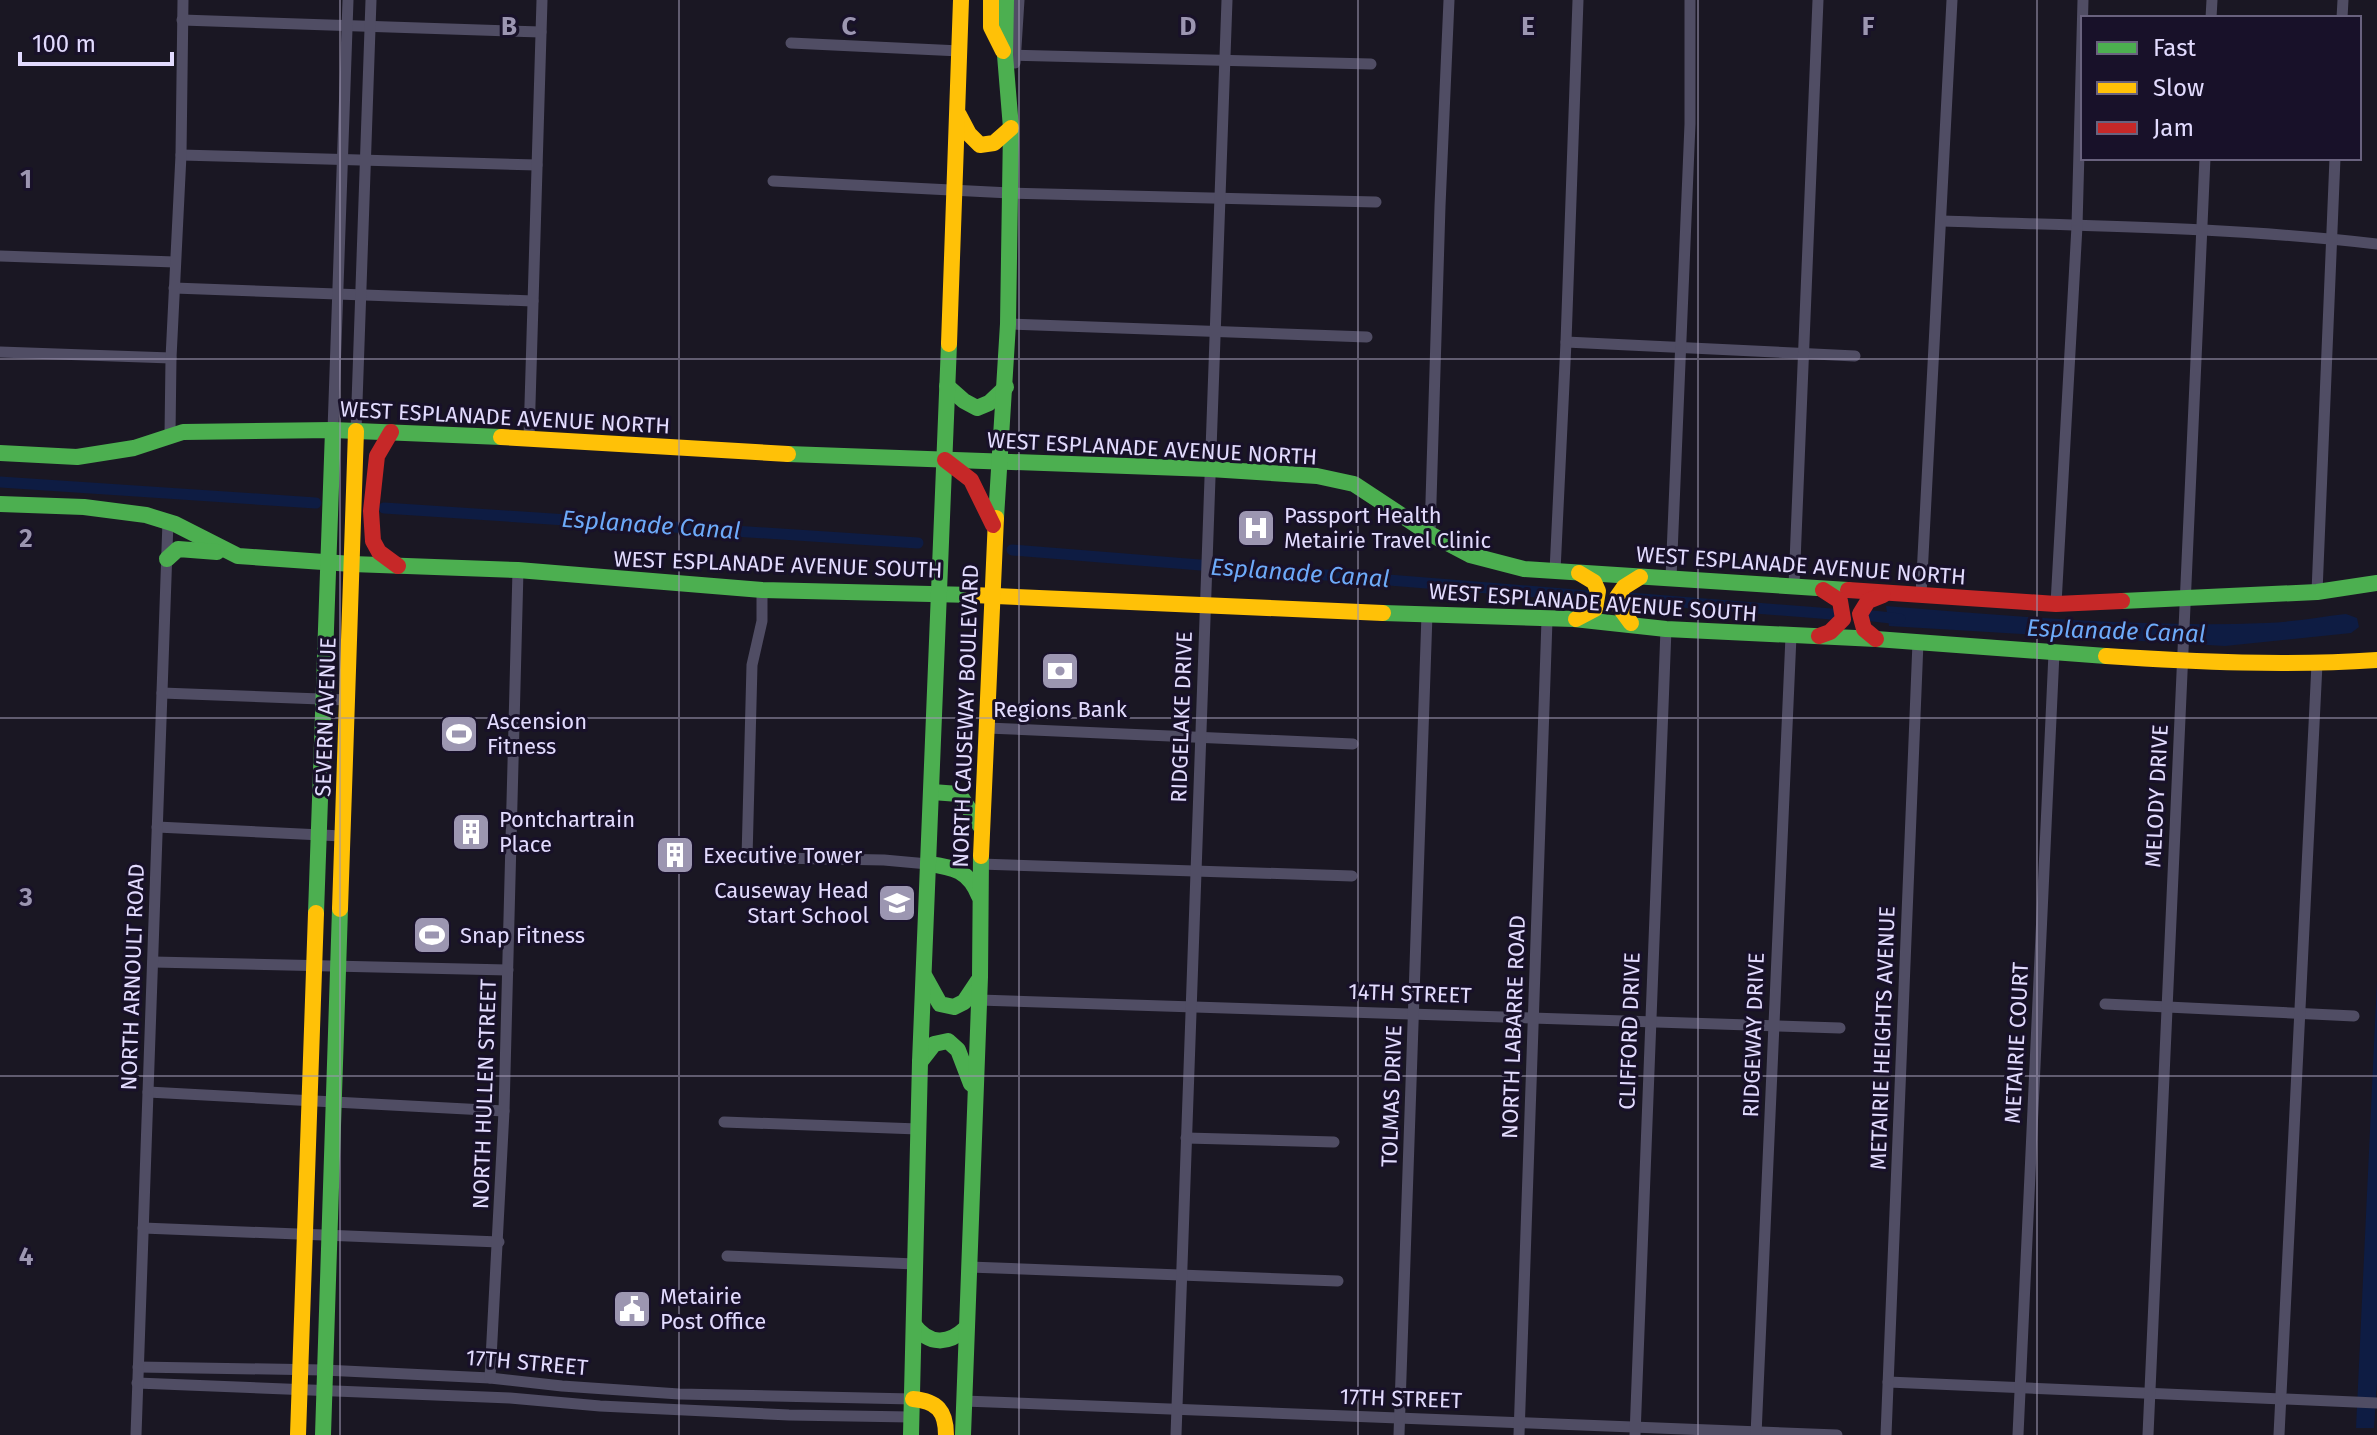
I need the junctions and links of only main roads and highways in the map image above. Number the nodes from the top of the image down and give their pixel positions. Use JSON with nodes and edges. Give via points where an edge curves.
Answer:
{"nodes":[{"id":1,"x":961,"y":0,"type":"edge"},
{"id":2,"x":991,"y":0,"type":"edge"},
{"id":3,"x":1006,"y":0,"type":"edge"},
{"id":4,"x":1011,"y":55,"type":"junction"},
{"id":5,"x":957,"y":111,"type":"junction"},
{"id":6,"x":1010,"y":119,"type":"junction"},
{"id":7,"x":947,"y":386,"type":"junction"},
{"id":8,"x":1006,"y":387,"type":"junction"},
{"id":9,"x":333,"y":430,"type":"junction"},
{"id":10,"x":356,"y":431,"type":"junction"},
{"id":11,"x":391,"y":432,"type":"junction"},
{"id":12,"x":0,"y":453,"type":"edge"},
{"id":13,"x":945,"y":460,"type":"junction"},
{"id":14,"x":999,"y":462,"type":"junction"},
{"id":15,"x":0,"y":504,"type":"edge"},
{"id":16,"x":995,"y":529,"type":"junction"},
{"id":17,"x":225,"y":551,"type":"junction"},
{"id":18,"x":167,"y":559,"type":"road end"},
{"id":19,"x":328,"y":562,"type":"junction"},
{"id":20,"x":352,"y":564,"type":"junction"},
{"id":21,"x":398,"y":566,"type":"junction"},
{"id":22,"x":1579,"y":572,"type":"junction"},
{"id":23,"x":1642,"y":576,"type":"junction"},
{"id":24,"x":2377,"y":583,"type":"edge"},
{"id":25,"x":1819,"y":588,"type":"junction"},
{"id":26,"x":1888,"y":593,"type":"junction"},
{"id":27,"x":940,"y":594,"type":"junction"},
{"id":28,"x":991,"y":595,"type":"junction"},
{"id":29,"x":1574,"y":619,"type":"junction"},
{"id":30,"x":1631,"y":623,"type":"junction"},
{"id":31,"x":1818,"y":637,"type":"junction"},
{"id":32,"x":1876,"y":639,"type":"junction"},
{"id":33,"x":2377,"y":660,"type":"edge"},
{"id":34,"x":932,"y":792,"type":"junction"},
{"id":35,"x":981,"y":827,"type":"junction"},
{"id":36,"x":928,"y":864,"type":"junction"},
{"id":37,"x":980,"y":900,"type":"junction"},
{"id":38,"x":924,"y":973,"type":"junction"},
{"id":39,"x":980,"y":977,"type":"junction"},
{"id":40,"x":920,"y":1062,"type":"junction"},
{"id":41,"x":974,"y":1092,"type":"junction"},
{"id":42,"x":914,"y":1325,"type":"junction"},
{"id":43,"x":966,"y":1328,"type":"junction"},
{"id":44,"x":913,"y":1399,"type":"junction"},
{"id":45,"x":298,"y":1435,"type":"edge"},
{"id":46,"x":323,"y":1435,"type":"edge"},
{"id":47,"x":911,"y":1435,"type":"edge"},
{"id":48,"x":946,"y":1435,"type":"edge"},
{"id":49,"x":963,"y":1435,"type":"edge"}],
"edges":[{"from":1,"to":5,"type":"main road","name":"NORTH CAUSEWAY BOULEVARD"},
{"from":2,"to":4,"type":"main road","via":[[991,27]]},
{"from":3,"to":4,"type":"main road","name":"NORTH CAUSEWAY BOULEVARD"},
{"from":4,"to":6,"type":"main road","name":"NORTH CAUSEWAY BOULEVARD"},
{"from":5,"to":6,"type":"main road","via":[[975,144],[1001,140]]},
{"from":5,"to":7,"type":"main road","name":"NORTH CAUSEWAY BOULEVARD"},
{"from":6,"to":8,"type":"main road","name":"NORTH CAUSEWAY BOULEVARD"},
{"from":7,"to":8,"type":"main road","via":[[978,409],[989,406]]},
{"from":7,"to":13,"type":"main road","name":"NORTH CAUSEWAY BOULEVARD"},
{"from":8,"to":14,"type":"main road","name":"NORTH CAUSEWAY BOULEVARD"},
{"from":9,"to":10,"type":"main road","name":"WEST ESPLANADE AVENUE NORTH"},
{"from":9,"to":12,"type":"main road","name":"WEST ESPLANADE AVENUE NORTH","via":[[170,435],[134,448],[77,457]]},
{"from":9,"to":19,"type":"main road","name":"SEVERN AVENUE"},
{"from":10,"to":11,"type":"main road","name":"WEST ESPLANADE AVENUE NORTH"},
{"from":10,"to":20,"type":"main road","name":"SEVERN AVENUE"},
{"from":11,"to":13,"type":"main road","name":"WEST ESPLANADE AVENUE NORTH"},
{"from":11,"to":21,"type":"main road","via":[[377,456],[371,511],[373,541]]},
{"from":13,"to":14,"type":"main road","name":"WEST ESPLANADE AVENUE NORTH"},
{"from":13,"to":16,"type":"main road","via":[[976,484]]},
{"from":13,"to":27,"type":"main road","name":"NORTH CAUSEWAY BOULEVARD"},
{"from":14,"to":16,"type":"main road","name":"NORTH CAUSEWAY BOULEVARD"},
{"from":14,"to":22,"type":"main road","name":"WEST ESPLANADE AVENUE NORTH","via":[[1317,476],[1354,484],[1470,555],[1497,564]]},
{"from":15,"to":17,"type":"main road","name":"WEST ESPLANADE AVENUE SOUTH","via":[[107,510],[168,521]]},
{"from":16,"to":28,"type":"main road","name":"NORTH CAUSEWAY BOULEVARD"},
{"from":17,"to":18,"type":"main road","via":[[178,549]]},
{"from":17,"to":19,"type":"main road","name":"WEST ESPLANADE AVENUE SOUTH"},
{"from":19,"to":20,"type":"main road","name":"WEST ESPLANADE AVENUE SOUTH"},
{"from":19,"to":45,"type":"main road","name":"SEVERN AVENUE"},
{"from":20,"to":21,"type":"main road","name":"WEST ESPLANADE AVENUE SOUTH"},
{"from":20,"to":46,"type":"main road","name":"SEVERN AVENUE"},
{"from":21,"to":27,"type":"main road","name":"WEST ESPLANADE AVENUE SOUTH","via":[[762,590]]},
{"from":22,"to":23,"type":"main road","name":"WEST ESPLANADE AVENUE NORTH"},
{"from":22,"to":29,"type":"main road","via":[[1592,578],[1598,601],[1595,609]]},
{"from":23,"to":25,"type":"main road","name":"WEST ESPLANADE AVENUE NORTH"},
{"from":23,"to":30,"type":"main road","via":[[1627,583],[1616,598],[1617,608]]},
{"from":24,"to":26,"type":"main road","name":"WEST ESPLANADE AVENUE NORTH","via":[[2317,592],[2056,604]]},
{"from":25,"to":26,"type":"main road","name":"WEST ESPLANADE AVENUE NORTH"},
{"from":25,"to":31,"type":"main road","via":[[1840,601],[1843,619]]},
{"from":26,"to":32,"type":"main road","via":[[1868,601],[1860,614],[1864,629]]},
{"from":27,"to":28,"type":"main road","name":"WEST ESPLANADE AVENUE SOUTH"},
{"from":27,"to":34,"type":"main road","name":"NORTH CAUSEWAY BOULEVARD"},
{"from":28,"to":29,"type":"main road","name":"WEST ESPLANADE AVENUE SOUTH","via":[[1205,596],[1427,614]]},
{"from":28,"to":35,"type":"main road","name":"NORTH CAUSEWAY BOULEVARD"},
{"from":29,"to":30,"type":"main road","name":"WEST ESPLANADE AVENUE SOUTH"},
{"from":30,"to":31,"type":"main road","name":"WEST ESPLANADE AVENUE SOUTH"},
{"from":31,"to":32,"type":"main road","name":"WEST ESPLANADE AVENUE SOUTH"},
{"from":32,"to":33,"type":"main road","name":"WEST ESPLANADE AVENUE SOUTH","via":[[2054,653],[2317,664]]},
{"from":34,"to":35,"type":"main road","via":[[959,794]]},
{"from":34,"to":36,"type":"main road","name":"NORTH CAUSEWAY BOULEVARD"},
{"from":35,"to":37,"type":"main road","name":"NORTH CAUSEWAY BOULEVARD"},
{"from":36,"to":37,"type":"main road","via":[[967,874]]},
{"from":36,"to":38,"type":"main road","name":"NORTH CAUSEWAY BOULEVARD"},
{"from":37,"to":39,"type":"main road","name":"NORTH CAUSEWAY BOULEVARD"},
{"from":38,"to":39,"type":"main road","via":[[940,1004],[955,1008],[970,996]]},
{"from":38,"to":40,"type":"main road","name":"NORTH CAUSEWAY BOULEVARD"},
{"from":39,"to":41,"type":"main road","name":"NORTH CAUSEWAY BOULEVARD"},
{"from":40,"to":41,"type":"main road","via":[[934,1044],[948,1041],[958,1050]]},
{"from":40,"to":42,"type":"main road","name":"NORTH CAUSEWAY BOULEVARD"},
{"from":41,"to":43,"type":"main road","name":"NORTH CAUSEWAY BOULEVARD"},
{"from":42,"to":43,"type":"main road","via":[[926,1338],[944,1342]]},
{"from":42,"to":44,"type":"main road","name":"NORTH CAUSEWAY BOULEVARD"},
{"from":43,"to":49,"type":"main road","name":"NORTH CAUSEWAY BOULEVARD"},
{"from":44,"to":47,"type":"main road","name":"NORTH CAUSEWAY BOULEVARD"},
{"from":44,"to":48,"type":"main road","via":[[936,1404],[944,1413]]}]}
